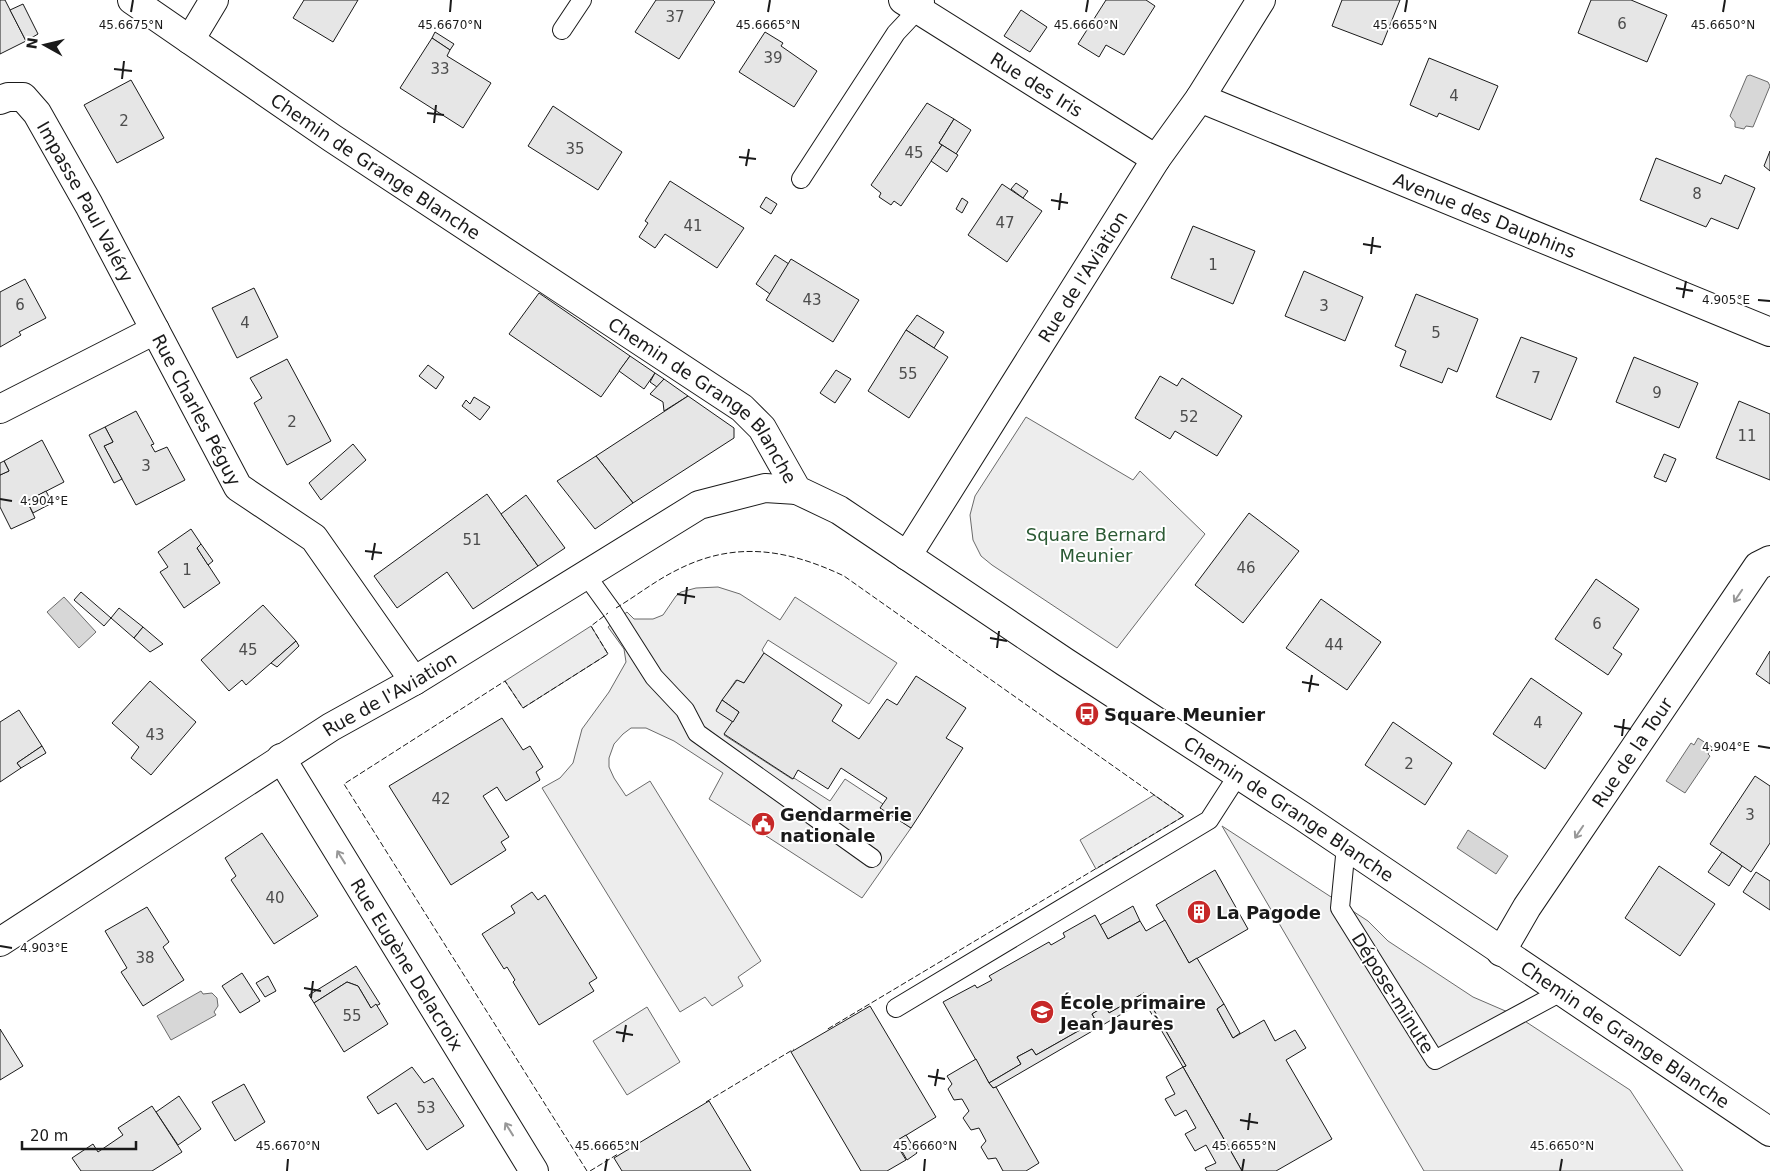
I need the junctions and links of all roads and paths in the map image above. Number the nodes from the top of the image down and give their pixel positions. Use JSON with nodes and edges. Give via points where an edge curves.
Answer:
{"nodes":[{"id":1,"x":132,"y":0,"type":"edge"},
{"id":2,"x":214,"y":0,"type":"edge"},
{"id":3,"x":582,"y":0,"type":"edge"},
{"id":4,"x":1262,"y":0,"type":"edge"},
{"id":5,"x":916,"y":3,"type":"edge"},
{"id":6,"x":562,"y":30,"type":"dead end"},
{"id":7,"x":190,"y":40,"type":"junction"},
{"id":8,"x":1200,"y":98,"type":"junction"},
{"id":9,"x":0,"y":100,"type":"edge"},
{"id":10,"x":1156,"y":159,"type":"junction"},
{"id":11,"x":800,"y":180,"type":"dead end"},
{"id":12,"x":155,"y":330,"type":"junction"},
{"id":13,"x":1770,"y":332,"type":"edge"},
{"id":14,"x":0,"y":409,"type":"edge"},
{"id":15,"x":797,"y":490,"type":"junction"},
{"id":16,"x":907,"y":556,"type":"junction"},
{"id":17,"x":1770,"y":560,"type":"edge"},
{"id":18,"x":586,"y":575,"type":"junction"},
{"id":19,"x":414,"y":681,"type":"junction"},
{"id":20,"x":281,"y":758,"type":"junction"},
{"id":21,"x":1238,"y":775,"type":"junction"},
{"id":22,"x":1346,"y":846,"type":"junction"},
{"id":23,"x":872,"y":858,"type":"dead end"},
{"id":24,"x":0,"y":942,"type":"edge"},
{"id":25,"x":1501,"y":952,"type":"junction"},
{"id":26,"x":1561,"y":992,"type":"junction"},
{"id":27,"x":896,"y":1008,"type":"dead end"},
{"id":28,"x":1770,"y":1132,"type":"edge"},
{"id":29,"x":534,"y":1171,"type":"edge"}],
"edges":[{"from":1,"to":7,"type":"street","name":"Chemin de Grange Blanche"},
{"from":2,"to":7,"type":"street"},
{"from":3,"to":6,"type":"lane"},
{"from":4,"to":8,"type":"street","name":"Rue de l'Aviation"},
{"from":5,"to":10,"type":"street","name":"Rue des Iris"},
{"from":5,"to":11,"type":"lane","name":"Rue des Iris"},
{"from":7,"to":15,"type":"street","name":"Chemin de Grange Blanche","via":[[332,138],[742,408],[762,428]]},
{"from":8,"to":10,"type":"street","name":"Rue de l'Aviation"},
{"from":8,"to":13,"type":"street","name":"Avenue des Dauphins"},
{"from":9,"to":12,"type":"street","name":"Impasse Paul Valéry","via":[[23,98],[37,113]]},
{"from":10,"to":16,"type":"street","name":"Rue de l'Aviation"},
{"from":12,"to":14,"type":"street","name":"Rue Charles Péguy"},
{"from":12,"to":19,"type":"street","name":"Rue Charles Péguy","via":[[238,487],[314,538]]},
{"from":15,"to":16,"type":"street","name":"Chemin de Grange Blanche","via":[[839,510]]},
{"from":15,"to":18,"type":"street","name":"Rue de l'Aviation","via":[[765,488],[699,506]]},
{"from":16,"to":21,"type":"street","name":"Chemin de Grange Blanche"},
{"from":17,"to":25,"type":"street","name":"Rue de la Tour","one_way":true,"via":[[1758,566]]},
{"from":18,"to":19,"type":"street","name":"Rue de l'Aviation"},
{"from":18,"to":23,"type":"lane","via":[[654,677],[685,710],[697,733]]},
{"from":19,"to":20,"type":"street","name":"Rue de l'Aviation"},
{"from":20,"to":24,"type":"street","name":"Rue de l'Aviation"},
{"from":29,"to":20,"type":"street","name":"Rue Eugène Delacroix","one_way":true},
{"from":21,"to":22,"type":"street","name":"Chemin de Grange Blanche"},
{"from":21,"to":27,"type":"lane","via":[[1209,820]]},
{"from":22,"to":25,"type":"street","name":"Chemin de Grange Blanche"},
{"from":22,"to":26,"type":"lane","name":"Dépose-minute","via":[[1340,908],[1435,1060]]},
{"from":25,"to":26,"type":"street","name":"Chemin de Grange Blanche"},
{"from":26,"to":28,"type":"street","name":"Chemin de Grange Blanche"}]}
